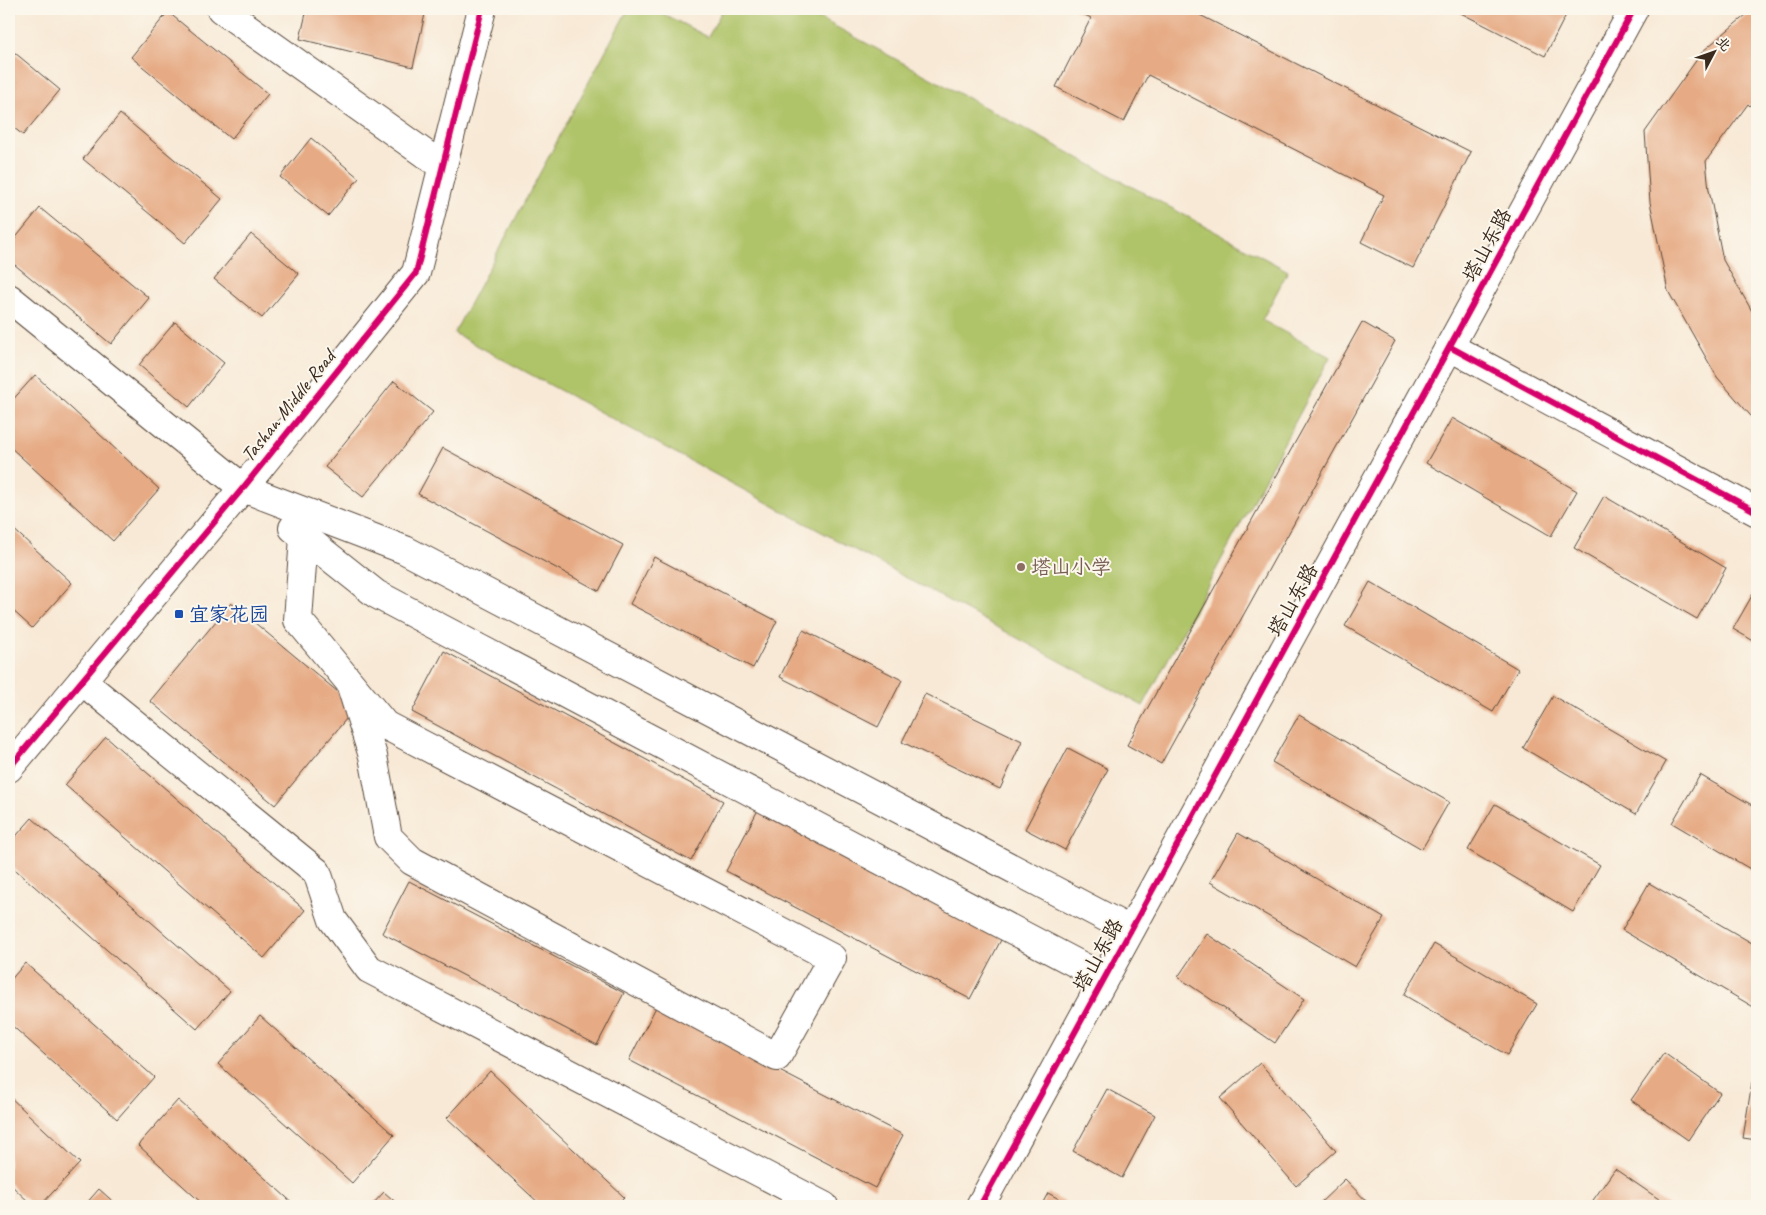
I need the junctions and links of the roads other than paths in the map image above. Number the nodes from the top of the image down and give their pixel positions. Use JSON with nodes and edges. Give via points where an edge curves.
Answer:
{"nodes":[{"id":1,"x":221,"y":9,"type":"edge"},
{"id":2,"x":482,"y":9,"type":"edge"},
{"id":3,"x":1634,"y":9,"type":"edge"},
{"id":4,"x":442,"y":166,"type":"junction"},
{"id":5,"x":9,"y":298,"type":"edge"},
{"id":6,"x":1450,"y":347,"type":"junction"},
{"id":7,"x":243,"y":488,"type":"junction"},
{"id":8,"x":1757,"y":512,"type":"edge"},
{"id":9,"x":304,"y":537,"type":"junction"},
{"id":10,"x":82,"y":681,"type":"junction"},
{"id":11,"x":350,"y":683,"type":"junction"},
{"id":12,"x":9,"y":768,"type":"edge"},
{"id":13,"x":1130,"y":930,"type":"junction"},
{"id":14,"x":1104,"y":978,"type":"junction"},
{"id":15,"x":824,"y":1206,"type":"edge"},
{"id":16,"x":980,"y":1206,"type":"edge"}],
"edges":[{"from":1,"to":4,"type":"street"},
{"from":2,"to":4,"type":"street","name":"Tashan Middle Road"},
{"from":3,"to":6,"type":"street","name":"塔山东路"},
{"from":4,"to":7,"type":"street","name":"Tashan Middle Road","via":[[416,273]]},
{"from":5,"to":7,"type":"street"},
{"from":6,"to":8,"type":"street"},
{"from":6,"to":13,"type":"street","name":"塔山东路"},
{"from":7,"to":9,"type":"street"},
{"from":7,"to":10,"type":"street","name":"Tashan Middle Road"},
{"from":7,"to":13,"type":"street","via":[[405,550]]},
{"from":9,"to":11,"type":"street","via":[[298,620]]},
{"from":9,"to":14,"type":"street","via":[[376,594]]},
{"from":10,"to":12,"type":"street","name":"Tashan Middle Road"},
{"from":10,"to":15,"type":"street","via":[[317,872],[333,920],[369,969]]},
{"from":11,"to":11,"type":"street","via":[[385,725],[832,958],[777,1057],[412,861],[388,838],[373,756]]},
{"from":13,"to":14,"type":"street","name":"塔山东路"},
{"from":14,"to":16,"type":"street","name":"塔山东路"}]}
